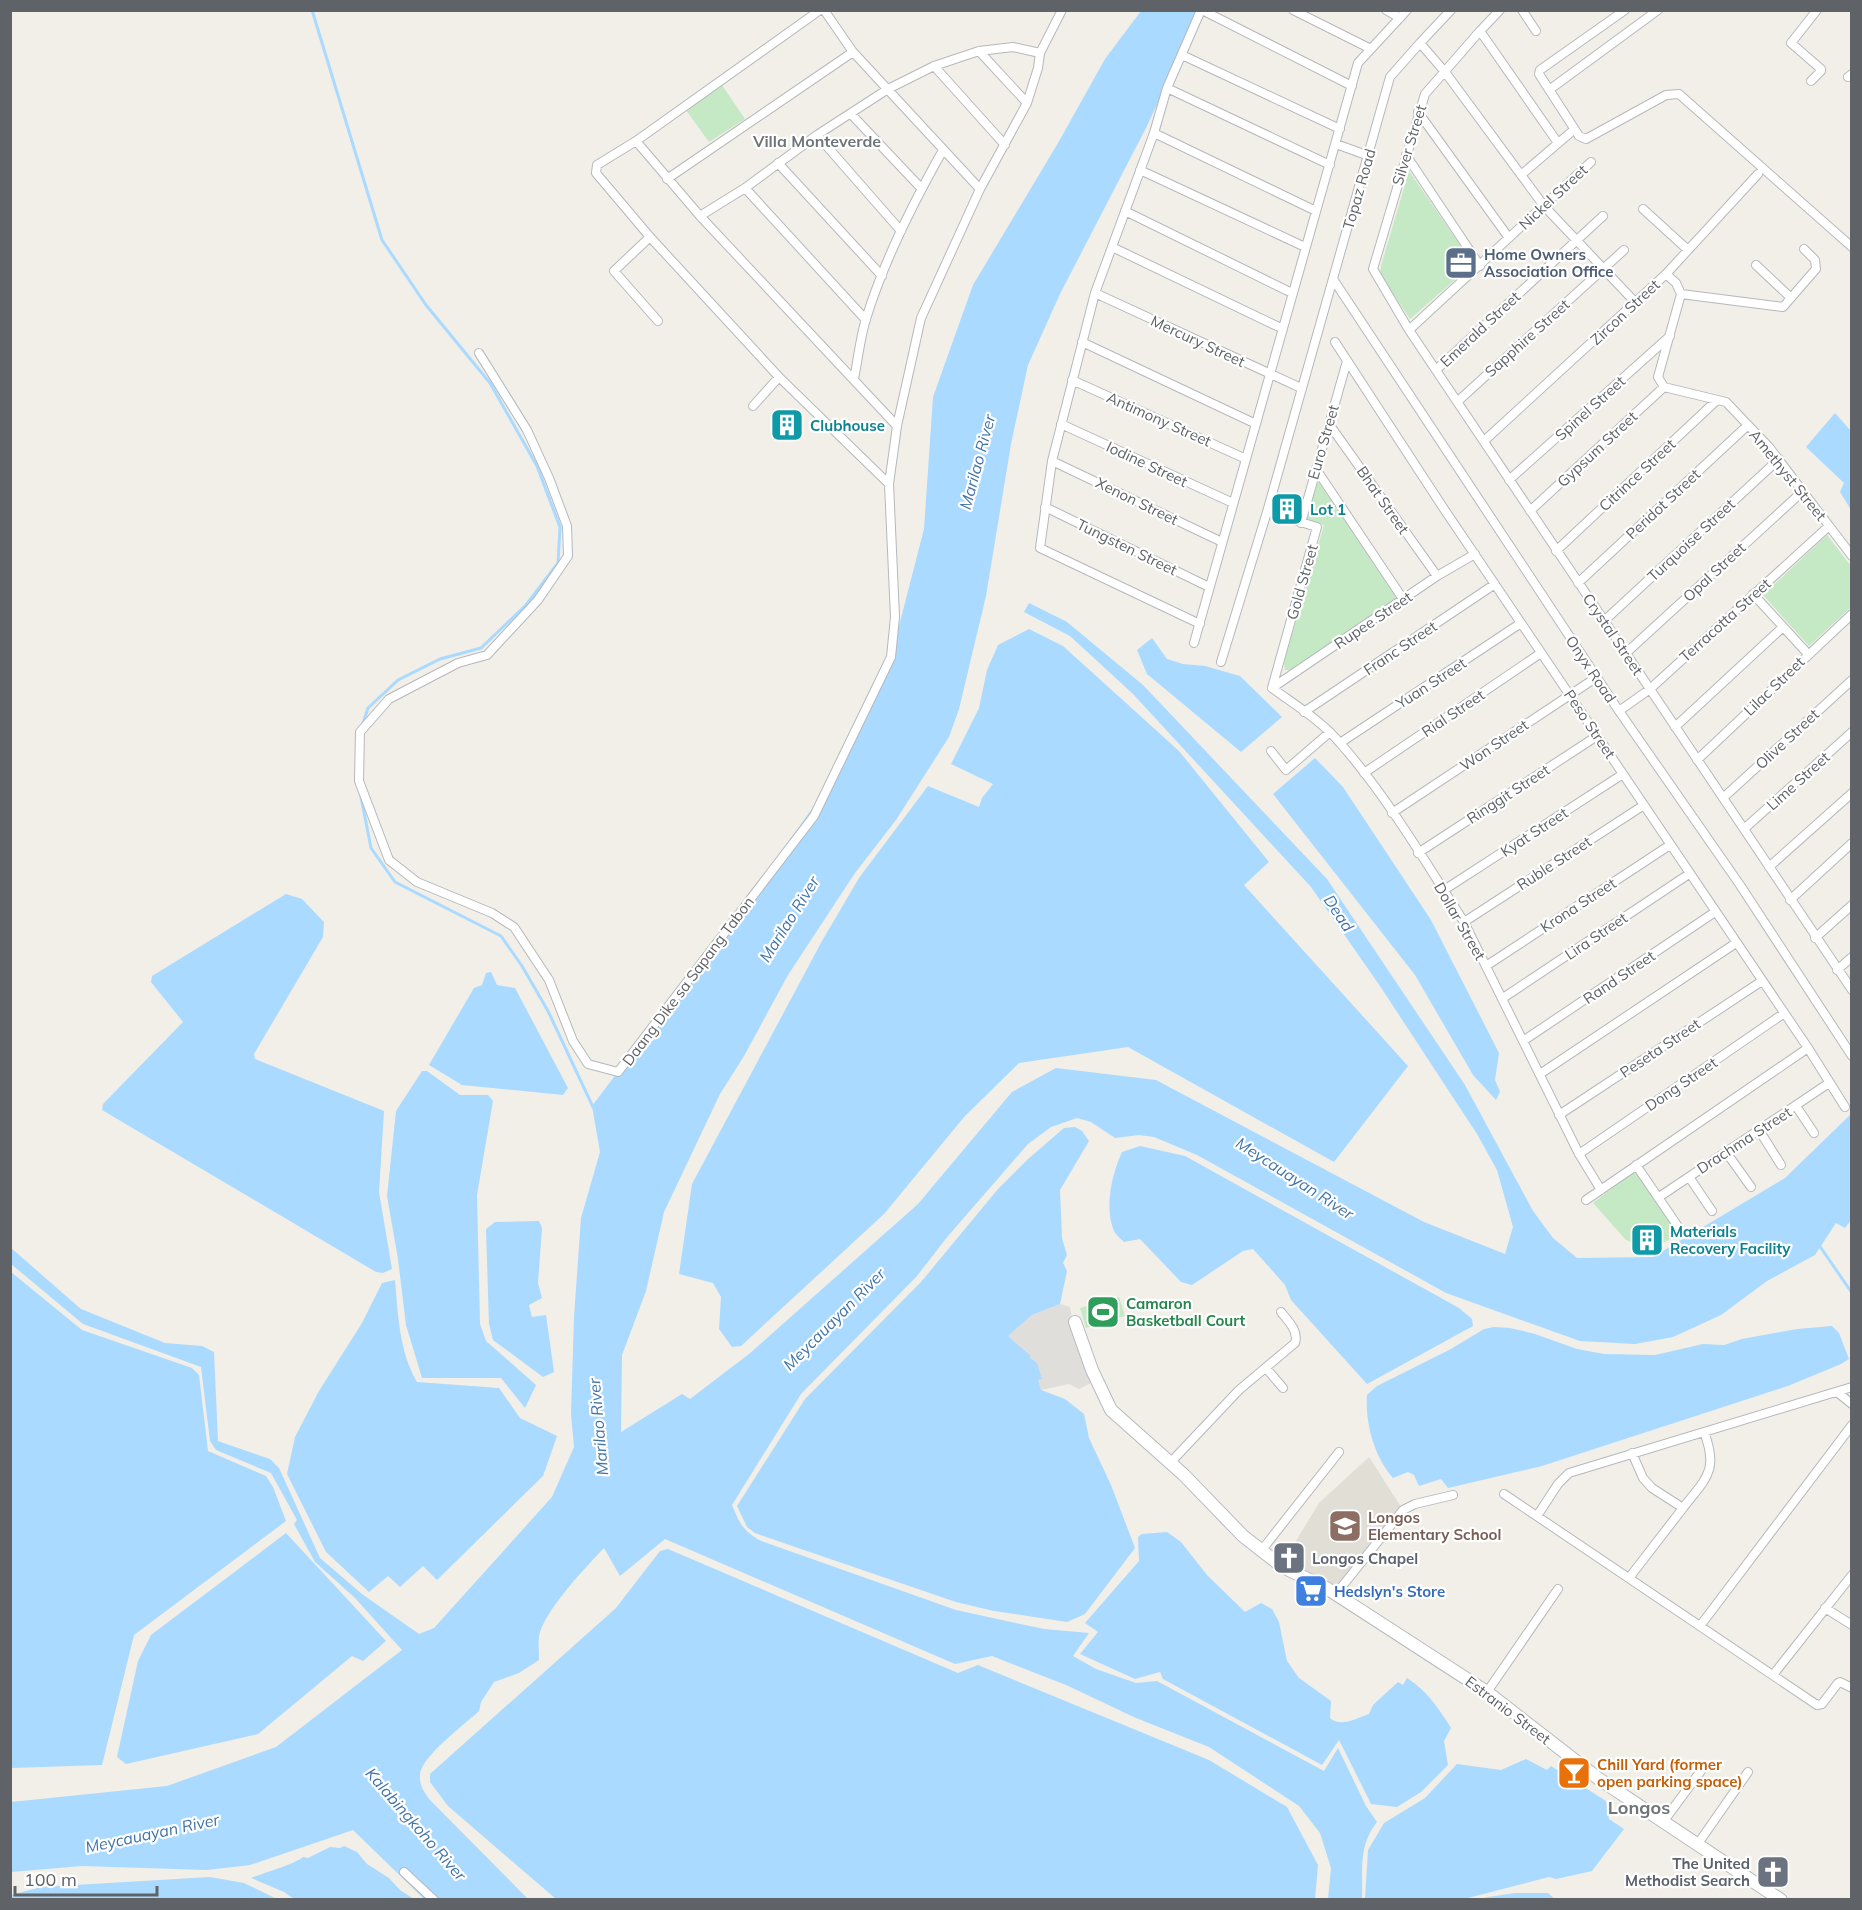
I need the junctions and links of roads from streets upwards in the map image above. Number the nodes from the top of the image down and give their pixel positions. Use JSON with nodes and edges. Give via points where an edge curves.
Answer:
{"nodes":[{"id":1,"x":822,"y":10,"type":"edge"},
{"id":2,"x":1062,"y":10,"type":"edge"},
{"id":3,"x":1202,"y":10,"type":"edge"},
{"id":4,"x":1293,"y":10,"type":"edge"},
{"id":5,"x":1386,"y":10,"type":"edge"},
{"id":6,"x":1451,"y":10,"type":"edge"},
{"id":7,"x":1500,"y":10,"type":"edge"},
{"id":8,"x":1522,"y":10,"type":"edge"},
{"id":9,"x":1624,"y":10,"type":"edge"},
{"id":10,"x":1658,"y":10,"type":"edge"},
{"id":11,"x":1817,"y":10,"type":"edge"},
{"id":12,"x":1403,"y":14,"type":"edge"},
{"id":13,"x":1480,"y":31,"type":"junction"},
{"id":14,"x":1536,"y":31,"type":"dead end"},
{"id":15,"x":1420,"y":42,"type":"junction"},
{"id":16,"x":1371,"y":49,"type":"junction"},
{"id":17,"x":979,"y":51,"type":"junction"},
{"id":18,"x":853,"y":52,"type":"junction"},
{"id":19,"x":1040,"y":53,"type":"junction"},
{"id":20,"x":1182,"y":55,"type":"junction"},
{"id":21,"x":934,"y":66,"type":"junction"},
{"id":22,"x":1445,"y":72,"type":"junction"},
{"id":23,"x":1811,"y":81,"type":"dead end"},
{"id":24,"x":1352,"y":86,"type":"junction"},
{"id":25,"x":1167,"y":88,"type":"junction"},
{"id":26,"x":888,"y":89,"type":"junction"},
{"id":27,"x":1549,"y":90,"type":"junction"},
{"id":28,"x":1027,"y":103,"type":"junction"},
{"id":29,"x":1418,"y":112,"type":"junction"},
{"id":30,"x":851,"y":114,"type":"junction"},
{"id":31,"x":1340,"y":129,"type":"junction"},
{"id":32,"x":1154,"y":133,"type":"junction"},
{"id":33,"x":1570,"y":133,"type":"dead end"},
{"id":34,"x":817,"y":135,"type":"junction"},
{"id":35,"x":636,"y":141,"type":"junction"},
{"id":36,"x":1558,"y":143,"type":"junction"},
{"id":37,"x":1336,"y":144,"type":"junction"},
{"id":38,"x":1005,"y":145,"type":"junction"},
{"id":39,"x":943,"y":150,"type":"junction"},
{"id":40,"x":1406,"y":155,"type":"junction"},
{"id":41,"x":1369,"y":156,"type":"junction"},
{"id":42,"x":1591,"y":162,"type":"dead end"},
{"id":43,"x":778,"y":163,"type":"junction"},
{"id":44,"x":1330,"y":165,"type":"junction"},
{"id":45,"x":1140,"y":170,"type":"junction"},
{"id":46,"x":1758,"y":174,"type":"dead end"},
{"id":47,"x":1521,"y":175,"type":"junction"},
{"id":48,"x":668,"y":179,"type":"junction"},
{"id":49,"x":745,"y":188,"type":"junction"},
{"id":50,"x":921,"y":188,"type":"junction"},
{"id":51,"x":980,"y":189,"type":"junction"},
{"id":52,"x":1544,"y":206,"type":"junction"},
{"id":53,"x":1643,"y":209,"type":"dead end"},
{"id":54,"x":1316,"y":211,"type":"junction"},
{"id":55,"x":1125,"y":212,"type":"junction"},
{"id":56,"x":700,"y":216,"type":"junction"},
{"id":57,"x":1603,"y":216,"type":"dead end"},
{"id":58,"x":901,"y":231,"type":"junction"},
{"id":59,"x":650,"y":237,"type":"junction"},
{"id":60,"x":1509,"y":238,"type":"junction"},
{"id":61,"x":1577,"y":240,"type":"junction"},
{"id":62,"x":1112,"y":247,"type":"junction"},
{"id":63,"x":1305,"y":247,"type":"junction"},
{"id":64,"x":1851,"y":247,"type":"edge"},
{"id":65,"x":1804,"y":249,"type":"dead end"},
{"id":66,"x":1624,"y":250,"type":"dead end"},
{"id":67,"x":1688,"y":250,"type":"junction"},
{"id":68,"x":1756,"y":265,"type":"dead end"},
{"id":69,"x":1480,"y":266,"type":"junction"},
{"id":70,"x":1603,"y":268,"type":"junction"},
{"id":71,"x":1666,"y":274,"type":"junction"},
{"id":72,"x":882,"y":276,"type":"junction"},
{"id":73,"x":1376,"y":277,"type":"joint"},
{"id":74,"x":1333,"y":279,"type":"junction"},
{"id":75,"x":1095,"y":293,"type":"junction"},
{"id":76,"x":1293,"y":293,"type":"junction"},
{"id":77,"x":1680,"y":294,"type":"junction"},
{"id":78,"x":1790,"y":297,"type":"junction"},
{"id":79,"x":1635,"y":302,"type":"junction"},
{"id":80,"x":866,"y":320,"type":"junction"},
{"id":81,"x":658,"y":321,"type":"dead end"},
{"id":82,"x":1283,"y":329,"type":"junction"},
{"id":83,"x":1409,"y":330,"type":"junction"},
{"id":84,"x":1670,"y":336,"type":"junction"},
{"id":85,"x":1082,"y":342,"type":"junction"},
{"id":86,"x":1335,"y":342,"type":"dead end"},
{"id":87,"x":479,"y":353,"type":"dead end"},
{"id":88,"x":1347,"y":362,"type":"junction"},
{"id":89,"x":1436,"y":370,"type":"junction"},
{"id":90,"x":1270,"y":375,"type":"junction"},
{"id":91,"x":779,"y":377,"type":"junction"},
{"id":92,"x":855,"y":379,"type":"junction"},
{"id":93,"x":1072,"y":380,"type":"junction"},
{"id":94,"x":1664,"y":387,"type":"junction"},
{"id":95,"x":1301,"y":388,"type":"junction"},
{"id":96,"x":1717,"y":400,"type":"junction"},
{"id":97,"x":1457,"y":402,"type":"junction"},
{"id":98,"x":753,"y":406,"type":"dead end"},
{"id":99,"x":1061,"y":424,"type":"junction"},
{"id":100,"x":1256,"y":424,"type":"junction"},
{"id":101,"x":1329,"y":424,"type":"junction"},
{"id":102,"x":1748,"y":425,"type":"junction"},
{"id":103,"x":897,"y":426,"type":"junction"},
{"id":104,"x":1484,"y":441,"type":"junction"},
{"id":105,"x":1246,"y":459,"type":"junction"},
{"id":106,"x":1779,"y":459,"type":"junction"},
{"id":107,"x":1052,"y":460,"type":"junction"},
{"id":108,"x":1316,"y":469,"type":"junction"},
{"id":109,"x":1509,"y":480,"type":"junction"},
{"id":110,"x":889,"y":484,"type":"junction"},
{"id":111,"x":1803,"y":491,"type":"junction"},
{"id":112,"x":1233,"y":504,"type":"junction"},
{"id":113,"x":1045,"y":507,"type":"junction"},
{"id":114,"x":1530,"y":511,"type":"junction"},
{"id":115,"x":1267,"y":512,"type":"junction"},
{"id":116,"x":1301,"y":523,"type":"junction"},
{"id":117,"x":1829,"y":525,"type":"junction"},
{"id":118,"x":1222,"y":542,"type":"junction"},
{"id":119,"x":1556,"y":551,"type":"junction"},
{"id":120,"x":1475,"y":554,"type":"junction"},
{"id":121,"x":1851,"y":556,"type":"edge"},
{"id":122,"x":1437,"y":576,"type":"junction"},
{"id":123,"x":1578,"y":583,"type":"junction"},
{"id":124,"x":1495,"y":584,"type":"junction"},
{"id":125,"x":1209,"y":587,"type":"junction"},
{"id":126,"x":1753,"y":594,"type":"junction"},
{"id":127,"x":1403,"y":599,"type":"junction"},
{"id":128,"x":1851,"y":614,"type":"edge"},
{"id":129,"x":1604,"y":621,"type":"junction"},
{"id":130,"x":1521,"y":623,"type":"junction"},
{"id":131,"x":1200,"y":624,"type":"junction"},
{"id":132,"x":1783,"y":627,"type":"junction"},
{"id":133,"x":1194,"y":643,"type":"dead end"},
{"id":134,"x":1541,"y":653,"type":"junction"},
{"id":135,"x":1626,"y":653,"type":"junction"},
{"id":136,"x":1808,"y":654,"type":"junction"},
{"id":137,"x":1221,"y":662,"type":"dead end"},
{"id":138,"x":1597,"y":677,"type":"junction"},
{"id":139,"x":1851,"y":680,"type":"edge"},
{"id":140,"x":1272,"y":688,"type":"junction"},
{"id":141,"x":1650,"y":689,"type":"junction"},
{"id":142,"x":1570,"y":695,"type":"junction"},
{"id":143,"x":1619,"y":711,"type":"junction"},
{"id":144,"x":1304,"y":712,"type":"junction"},
{"id":145,"x":1676,"y":727,"type":"junction"},
{"id":146,"x":1330,"y":732,"type":"junction"},
{"id":147,"x":1851,"y":732,"type":"edge"},
{"id":148,"x":1597,"y":736,"type":"junction"},
{"id":149,"x":1340,"y":742,"type":"junction"},
{"id":150,"x":1271,"y":751,"type":"dead end"},
{"id":151,"x":1697,"y":760,"type":"junction"},
{"id":152,"x":1364,"y":773,"type":"junction"},
{"id":153,"x":1623,"y":774,"type":"junction"},
{"id":154,"x":1851,"y":793,"type":"edge"},
{"id":155,"x":1723,"y":798,"type":"junction"},
{"id":156,"x":1644,"y":805,"type":"junction"},
{"id":157,"x":1392,"y":813,"type":"junction"},
{"id":158,"x":1744,"y":829,"type":"junction"},
{"id":159,"x":1851,"y":843,"type":"edge"},
{"id":160,"x":1670,"y":845,"type":"junction"},
{"id":161,"x":1418,"y":853,"type":"junction"},
{"id":162,"x":1769,"y":867,"type":"junction"},
{"id":163,"x":1689,"y":874,"type":"junction"},
{"id":164,"x":1444,"y":890,"type":"junction"},
{"id":165,"x":1790,"y":900,"type":"junction"},
{"id":166,"x":1851,"y":905,"type":"edge"},
{"id":167,"x":1715,"y":912,"type":"junction"},
{"id":168,"x":1464,"y":921,"type":"junction"},
{"id":169,"x":1815,"y":938,"type":"junction"},
{"id":170,"x":1736,"y":943,"type":"junction"},
{"id":171,"x":1851,"y":957,"type":"edge"},
{"id":172,"x":1486,"y":966,"type":"junction"},
{"id":173,"x":1837,"y":970,"type":"junction"},
{"id":174,"x":1761,"y":981,"type":"junction"},
{"id":175,"x":1851,"y":990,"type":"edge"},
{"id":176,"x":1503,"y":998,"type":"junction"},
{"id":177,"x":1784,"y":1014,"type":"junction"},
{"id":178,"x":1523,"y":1041,"type":"junction"},
{"id":179,"x":1808,"y":1048,"type":"junction"},
{"id":180,"x":1851,"y":1056,"type":"edge"},
{"id":181,"x":1540,"y":1074,"type":"junction"},
{"id":182,"x":1829,"y":1083,"type":"junction"},
{"id":183,"x":1796,"y":1106,"type":"junction"},
{"id":184,"x":1845,"y":1107,"type":"dead end"},
{"id":185,"x":1559,"y":1115,"type":"junction"},
{"id":186,"x":1759,"y":1130,"type":"junction"},
{"id":187,"x":1814,"y":1133,"type":"dead end"},
{"id":188,"x":1726,"y":1152,"type":"junction"},
{"id":189,"x":1579,"y":1154,"type":"junction"},
{"id":190,"x":1636,"y":1164,"type":"junction"},
{"id":191,"x":1781,"y":1165,"type":"dead end"},
{"id":192,"x":1689,"y":1177,"type":"junction"},
{"id":193,"x":1751,"y":1187,"type":"dead end"},
{"id":194,"x":1601,"y":1190,"type":"junction"},
{"id":195,"x":1659,"y":1197,"type":"junction"},
{"id":196,"x":1586,"y":1200,"type":"dead end"},
{"id":197,"x":1712,"y":1211,"type":"dead end"},
{"id":198,"x":1679,"y":1228,"type":"dead end"},
{"id":199,"x":1281,"y":1312,"type":"dead end"},
{"id":200,"x":1075,"y":1322,"type":"dead end"},
{"id":201,"x":1266,"y":1368,"type":"junction"},
{"id":202,"x":1851,"y":1387,"type":"edge"},
{"id":203,"x":1283,"y":1388,"type":"dead end"},
{"id":204,"x":1837,"y":1392,"type":"junction"},
{"id":205,"x":1851,"y":1404,"type":"edge"},
{"id":206,"x":1851,"y":1425,"type":"edge"},
{"id":207,"x":1704,"y":1432,"type":"junction"},
{"id":208,"x":1339,"y":1452,"type":"dead end"},
{"id":209,"x":1632,"y":1453,"type":"junction"},
{"id":210,"x":1170,"y":1463,"type":"junction"},
{"id":211,"x":1504,"y":1494,"type":"dead end"},
{"id":212,"x":1453,"y":1495,"type":"dead end"},
{"id":213,"x":1683,"y":1508,"type":"junction"},
{"id":214,"x":1536,"y":1516,"type":"junction"},
{"id":215,"x":1261,"y":1551,"type":"junction"},
{"id":216,"x":1851,"y":1575,"type":"edge"},
{"id":217,"x":1629,"y":1578,"type":"junction"},
{"id":218,"x":1558,"y":1589,"type":"dead end"},
{"id":219,"x":1336,"y":1594,"type":"junction"},
{"id":220,"x":1826,"y":1608,"type":"junction"},
{"id":221,"x":1851,"y":1625,"type":"edge"},
{"id":222,"x":1700,"y":1626,"type":"junction"},
{"id":223,"x":1773,"y":1675,"type":"junction"},
{"id":224,"x":1851,"y":1689,"type":"edge"},
{"id":225,"x":1487,"y":1692,"type":"junction"},
{"id":226,"x":1702,"y":1768,"type":"dead end"},
{"id":227,"x":1748,"y":1772,"type":"dead end"},
{"id":228,"x":1663,"y":1822,"type":"junction"},
{"id":229,"x":1697,"y":1845,"type":"junction"},
{"id":230,"x":404,"y":1872,"type":"dead end"},
{"id":231,"x":434,"y":1899,"type":"edge"},
{"id":232,"x":1781,"y":1899,"type":"edge"}],
"edges":[{"from":1,"to":18,"type":"street"},
{"from":1,"to":35,"type":"street"},
{"from":2,"to":19,"type":"street"},
{"from":3,"to":20,"type":"street"},
{"from":3,"to":24,"type":"street"},
{"from":4,"to":16,"type":"street"},
{"from":5,"to":12,"type":"street"},
{"from":6,"to":15,"type":"street","name":"Topaz Road"},
{"from":7,"to":13,"type":"street","name":"Silver Street"},
{"from":8,"to":14,"type":"street"},
{"from":9,"to":27,"type":"street","via":[[1540,70],[1540,78]]},
{"from":10,"to":27,"type":"street"},
{"from":11,"to":23,"type":"street","via":[[1791,43],[1821,69]]},
{"from":12,"to":16,"type":"street"},
{"from":13,"to":22,"type":"street","name":"Silver Street"},
{"from":13,"to":36,"type":"street"},
{"from":15,"to":22,"type":"street"},
{"from":15,"to":41,"type":"street","name":"Topaz Road","via":[[1390,77]]},
{"from":16,"to":24,"type":"street","via":[[1359,63]]},
{"from":17,"to":19,"type":"street","via":[[1013,47]]},
{"from":17,"to":21,"type":"street"},
{"from":17,"to":28,"type":"street"},
{"from":18,"to":26,"type":"street"},
{"from":18,"to":48,"type":"street"},
{"from":19,"to":28,"type":"street"},
{"from":20,"to":25,"type":"street"},
{"from":20,"to":31,"type":"street"},
{"from":21,"to":26,"type":"street"},
{"from":21,"to":38,"type":"street"},
{"from":22,"to":29,"type":"street","name":"Silver Street","via":[[1425,94]]},
{"from":22,"to":47,"type":"street"},
{"from":24,"to":31,"type":"street"},
{"from":25,"to":32,"type":"street"},
{"from":25,"to":44,"type":"street"},
{"from":26,"to":30,"type":"street"},
{"from":26,"to":39,"type":"street"},
{"from":27,"to":64,"type":"street","via":[[1582,139],[1666,95],[1679,94]]},
{"from":28,"to":38,"type":"street"},
{"from":29,"to":40,"type":"street","name":"Silver Street"},
{"from":29,"to":60,"type":"street"},
{"from":30,"to":34,"type":"street"},
{"from":30,"to":50,"type":"street"},
{"from":31,"to":37,"type":"street"},
{"from":32,"to":45,"type":"street"},
{"from":32,"to":54,"type":"street"},
{"from":33,"to":36,"type":"street"},
{"from":34,"to":43,"type":"street"},
{"from":34,"to":58,"type":"street"},
{"from":35,"to":48,"type":"street"},
{"from":35,"to":59,"type":"street","via":[[597,165],[596,173]]},
{"from":36,"to":47,"type":"street"},
{"from":37,"to":41,"type":"street"},
{"from":37,"to":44,"type":"street"},
{"from":38,"to":51,"type":"street"},
{"from":39,"to":50,"type":"street"},
{"from":39,"to":51,"type":"street"},
{"from":40,"to":69,"type":"street"},
{"from":40,"to":73,"type":"street","name":"Silver Street","via":[[1373,269]]},
{"from":41,"to":74,"type":"street","name":"Topaz Road"},
{"from":42,"to":52,"type":"street","name":"Nickel Street"},
{"from":43,"to":49,"type":"street"},
{"from":43,"to":72,"type":"street"},
{"from":44,"to":54,"type":"street"},
{"from":45,"to":55,"type":"street"},
{"from":45,"to":63,"type":"street"},
{"from":46,"to":67,"type":"street","name":"Zircon Street"},
{"from":47,"to":52,"type":"street"},
{"from":48,"to":56,"type":"street"},
{"from":49,"to":56,"type":"street"},
{"from":49,"to":80,"type":"street"},
{"from":50,"to":58,"type":"street"},
{"from":51,"to":103,"type":"street","via":[[921,318]]},
{"from":52,"to":60,"type":"street","name":"Nickel Street"},
{"from":52,"to":61,"type":"street"},
{"from":53,"to":67,"type":"street"},
{"from":54,"to":63,"type":"street"},
{"from":55,"to":62,"type":"street"},
{"from":55,"to":76,"type":"street"},
{"from":56,"to":92,"type":"street"},
{"from":57,"to":61,"type":"street","name":"Emerald Street"},
{"from":58,"to":72,"type":"street"},
{"from":59,"to":81,"type":"street","via":[[614,271]]},
{"from":59,"to":91,"type":"street"},
{"from":60,"to":69,"type":"street","name":"Nickel Street"},
{"from":61,"to":70,"type":"street"},
{"from":61,"to":89,"type":"street","name":"Emerald Street"},
{"from":62,"to":75,"type":"street"},
{"from":62,"to":82,"type":"street"},
{"from":63,"to":76,"type":"street"},
{"from":65,"to":78,"type":"street","via":[[1815,260],[1816,269]]},
{"from":66,"to":70,"type":"street","name":"Sapphire Street"},
{"from":67,"to":71,"type":"street","name":"Zircon Street"},
{"from":68,"to":78,"type":"street"},
{"from":69,"to":83,"type":"street","name":"Nickel Street"},
{"from":70,"to":79,"type":"street"},
{"from":70,"to":97,"type":"street","name":"Sapphire Street"},
{"from":71,"to":77,"type":"street","via":[[1676,283]]},
{"from":71,"to":79,"type":"street","name":"Zircon Street"},
{"from":72,"to":80,"type":"street"},
{"from":73,"to":83,"type":"street","name":"Crystal Street"},
{"from":74,"to":95,"type":"street","name":"Topaz Road"},
{"from":74,"to":138,"type":"street","name":"Onyx Road"},
{"from":75,"to":85,"type":"street"},
{"from":75,"to":90,"type":"street","name":"Mercury Street"},
{"from":76,"to":82,"type":"street"},
{"from":77,"to":78,"type":"street","via":[[1775,307],[1783,307]]},
{"from":77,"to":84,"type":"street"},
{"from":79,"to":104,"type":"street","name":"Zircon Street"},
{"from":80,"to":92,"type":"street"},
{"from":82,"to":90,"type":"street"},
{"from":83,"to":89,"type":"street","name":"Crystal Street"},
{"from":84,"to":94,"type":"street","via":[[1658,377]]},
{"from":84,"to":109,"type":"street","name":"Spinel Street"},
{"from":85,"to":93,"type":"street"},
{"from":85,"to":100,"type":"street"},
{"from":86,"to":88,"type":"street","name":"Peso Street"},
{"from":87,"to":110,"type":"street","name":"Daang Dike sa Sapang Tabon","via":[[527,430],[549,478],[567,526],[568,556],[538,600],[487,656],[458,663],[389,699],[360,732],[359,781],[389,860],[417,882],[492,913],[514,927],[549,980],[573,1041],[588,1065],[618,1072],[814,816],[891,657],[895,617]]},
{"from":88,"to":101,"type":"street","name":"Euro Street"},
{"from":88,"to":120,"type":"street","name":"Peso Street"},
{"from":89,"to":97,"type":"street","name":"Crystal Street"},
{"from":90,"to":95,"type":"street","name":"Mercury Street"},
{"from":90,"to":100,"type":"street"},
{"from":91,"to":98,"type":"street"},
{"from":91,"to":110,"type":"street"},
{"from":92,"to":103,"type":"street"},
{"from":93,"to":99,"type":"street"},
{"from":93,"to":105,"type":"street","name":"Antimony Street"},
{"from":94,"to":96,"type":"street","name":"Amethyst Street"},
{"from":94,"to":114,"type":"street","name":"Gypsum Street"},
{"from":95,"to":115,"type":"street"},
{"from":96,"to":102,"type":"street","name":"Amethyst Street","via":[[1726,402]]},
{"from":96,"to":119,"type":"street","name":"Citrince Street"},
{"from":97,"to":104,"type":"street","name":"Crystal Street"},
{"from":99,"to":107,"type":"street"},
{"from":99,"to":112,"type":"street","name":"Iodine Street"},
{"from":100,"to":105,"type":"street"},
{"from":101,"to":108,"type":"street","name":"Euro Street"},
{"from":101,"to":122,"type":"street","name":"Bhat Street"},
{"from":102,"to":106,"type":"street","name":"Amethyst Street"},
{"from":102,"to":123,"type":"street","name":"Peridot Street"},
{"from":103,"to":110,"type":"street"},
{"from":104,"to":109,"type":"street","name":"Crystal Street"},
{"from":105,"to":112,"type":"street"},
{"from":106,"to":111,"type":"street","name":"Amethyst Street"},
{"from":106,"to":129,"type":"street","name":"Turquoise Street"},
{"from":107,"to":113,"type":"street"},
{"from":107,"to":118,"type":"street","name":"Xenon Street"},
{"from":108,"to":116,"type":"street","name":"Euro Street"},
{"from":108,"to":127,"type":"street"},
{"from":109,"to":114,"type":"street","name":"Crystal Street"},
{"from":111,"to":117,"type":"street","name":"Amethyst Street"},
{"from":111,"to":135,"type":"street","name":"Opal Street"},
{"from":112,"to":118,"type":"street"},
{"from":113,"to":125,"type":"street","name":"Tungsten Street"},
{"from":113,"to":131,"type":"street","via":[[1040,548]]},
{"from":114,"to":119,"type":"street","name":"Crystal Street"},
{"from":115,"to":116,"type":"street","name":"Gold Street"},
{"from":115,"to":137,"type":"street"},
{"from":116,"to":140,"type":"street","name":"Gold Street","via":[[1317,528]]},
{"from":117,"to":121,"type":"street","name":"Amethyst Street"},
{"from":117,"to":126,"type":"street","name":"Terracotta Street"},
{"from":118,"to":125,"type":"street"},
{"from":119,"to":123,"type":"street","name":"Crystal Street"},
{"from":120,"to":122,"type":"street","name":"Rupee Street"},
{"from":120,"to":124,"type":"street","name":"Peso Street"},
{"from":122,"to":127,"type":"street","name":"Rupee Street"},
{"from":123,"to":129,"type":"street","name":"Crystal Street"},
{"from":124,"to":130,"type":"street","name":"Peso Street"},
{"from":124,"to":144,"type":"street","name":"Franc Street"},
{"from":125,"to":131,"type":"street"},
{"from":126,"to":132,"type":"street"},
{"from":126,"to":141,"type":"street","name":"Terracotta Street"},
{"from":127,"to":140,"type":"street","name":"Rupee Street"},
{"from":128,"to":136,"type":"street","name":"Lilac Street"},
{"from":129,"to":135,"type":"street","name":"Crystal Street"},
{"from":130,"to":134,"type":"street","name":"Peso Street"},
{"from":130,"to":149,"type":"street","name":"Yuan Street"},
{"from":131,"to":133,"type":"street"},
{"from":132,"to":136,"type":"street"},
{"from":132,"to":145,"type":"street"},
{"from":134,"to":142,"type":"street","name":"Peso Street"},
{"from":134,"to":152,"type":"street","name":"Rial Street"},
{"from":135,"to":141,"type":"street","name":"Crystal Street"},
{"from":136,"to":151,"type":"street","name":"Lilac Street"},
{"from":138,"to":142,"type":"street","name":"Won Street"},
{"from":138,"to":143,"type":"street","name":"Onyx Road"},
{"from":139,"to":155,"type":"street","name":"Olive Street"},
{"from":140,"to":144,"type":"street","name":"Dollar Street"},
{"from":141,"to":143,"type":"street","name":"Terracotta Street"},
{"from":141,"to":145,"type":"street","name":"Crystal Street"},
{"from":142,"to":148,"type":"street","name":"Peso Street"},
{"from":142,"to":157,"type":"street","name":"Won Street"},
{"from":143,"to":180,"type":"street","name":"Onyx Road","via":[[1740,885]]},
{"from":144,"to":146,"type":"street","name":"Dollar Street"},
{"from":145,"to":151,"type":"street","name":"Crystal Street"},
{"from":146,"to":149,"type":"street","name":"Dollar Street"},
{"from":146,"to":150,"type":"street","via":[[1286,770]]},
{"from":147,"to":158,"type":"street","name":"Lime Street"},
{"from":148,"to":153,"type":"street","name":"Peso Street"},
{"from":148,"to":161,"type":"street","name":"Ringgit Street"},
{"from":149,"to":152,"type":"street","name":"Dollar Street"},
{"from":151,"to":155,"type":"street","name":"Crystal Street"},
{"from":152,"to":157,"type":"street","name":"Dollar Street"},
{"from":153,"to":156,"type":"street","name":"Peso Street"},
{"from":153,"to":164,"type":"street","name":"Kyat Street"},
{"from":154,"to":162,"type":"street"},
{"from":155,"to":158,"type":"street","name":"Crystal Street"},
{"from":156,"to":160,"type":"street","name":"Peso Street"},
{"from":156,"to":168,"type":"street","name":"Ruble Street"},
{"from":157,"to":161,"type":"street","name":"Dollar Street"},
{"from":158,"to":162,"type":"street","name":"Crystal Street"},
{"from":159,"to":165,"type":"street"},
{"from":160,"to":163,"type":"street","name":"Peso Street"},
{"from":160,"to":172,"type":"street","name":"Krona Street"},
{"from":161,"to":164,"type":"street","name":"Dollar Street"},
{"from":162,"to":165,"type":"street","name":"Crystal Street"},
{"from":163,"to":167,"type":"street","name":"Peso Street"},
{"from":163,"to":176,"type":"street","name":"Lira Street"},
{"from":164,"to":168,"type":"street","name":"Dollar Street"},
{"from":165,"to":169,"type":"street","name":"Crystal Street"},
{"from":166,"to":169,"type":"street"},
{"from":167,"to":170,"type":"street","name":"Peso Street"},
{"from":167,"to":178,"type":"street","name":"Rand Street"},
{"from":168,"to":172,"type":"street","name":"Dollar Street"},
{"from":169,"to":173,"type":"street","name":"Crystal Street"},
{"from":170,"to":174,"type":"street","name":"Peso Street"},
{"from":170,"to":181,"type":"street"},
{"from":171,"to":173,"type":"street"},
{"from":172,"to":176,"type":"street","name":"Dollar Street"},
{"from":173,"to":175,"type":"street","name":"Crystal Street"},
{"from":174,"to":177,"type":"street","name":"Peso Street"},
{"from":174,"to":185,"type":"street","name":"Peseta Street"},
{"from":176,"to":178,"type":"street","name":"Dollar Street"},
{"from":177,"to":179,"type":"street","name":"Peso Street"},
{"from":177,"to":189,"type":"street","name":"Dong Street"},
{"from":178,"to":181,"type":"street","name":"Dollar Street"},
{"from":179,"to":182,"type":"street","name":"Peso Street"},
{"from":179,"to":190,"type":"street"},
{"from":181,"to":185,"type":"street","name":"Dollar Street"},
{"from":182,"to":183,"type":"street","name":"Drachma Street"},
{"from":182,"to":184,"type":"street","name":"Peso Street"},
{"from":183,"to":186,"type":"street","name":"Drachma Street"},
{"from":183,"to":187,"type":"street"},
{"from":185,"to":189,"type":"street","name":"Dollar Street"},
{"from":186,"to":188,"type":"street","name":"Drachma Street"},
{"from":186,"to":191,"type":"street"},
{"from":188,"to":192,"type":"street","name":"Drachma Street"},
{"from":188,"to":193,"type":"street"},
{"from":189,"to":194,"type":"street","name":"Dollar Street"},
{"from":190,"to":194,"type":"street"},
{"from":190,"to":195,"type":"street"},
{"from":192,"to":195,"type":"street","name":"Drachma Street"},
{"from":192,"to":197,"type":"street"},
{"from":194,"to":196,"type":"street"},
{"from":195,"to":198,"type":"street"},
{"from":199,"to":201,"type":"street","via":[[1297,1340]]},
{"from":200,"to":210,"type":"street","name":"Estranio Street","via":[[1111,1410]]},
{"from":201,"to":203,"type":"street"},
{"from":201,"to":210,"type":"street","via":[[1239,1390]]},
{"from":202,"to":204,"type":"street"},
{"from":204,"to":205,"type":"street"},
{"from":204,"to":207,"type":"street"},
{"from":206,"to":222,"type":"street"},
{"from":207,"to":209,"type":"street"},
{"from":207,"to":213,"type":"street","via":[[1711,1450],[1710,1471]]},
{"from":208,"to":215,"type":"street"},
{"from":209,"to":213,"type":"street","via":[[1652,1488]]},
{"from":209,"to":214,"type":"street","via":[[1569,1473]]},
{"from":210,"to":215,"type":"street","name":"Estranio Street"},
{"from":211,"to":214,"type":"street"},
{"from":212,"to":219,"type":"street","via":[[1403,1510]]},
{"from":213,"to":217,"type":"street"},
{"from":214,"to":217,"type":"street"},
{"from":215,"to":219,"type":"street","name":"Estranio Street"},
{"from":216,"to":220,"type":"street"},
{"from":217,"to":222,"type":"street"},
{"from":218,"to":225,"type":"street"},
{"from":219,"to":225,"type":"street","name":"Estranio Street"},
{"from":220,"to":221,"type":"street"},
{"from":220,"to":223,"type":"street"},
{"from":222,"to":223,"type":"street"},
{"from":223,"to":224,"type":"street","via":[[1817,1705],[1840,1682]]},
{"from":225,"to":228,"type":"street","name":"Estranio Street","via":[[1599,1779]]},
{"from":226,"to":228,"type":"street"},
{"from":227,"to":229,"type":"street"},
{"from":228,"to":229,"type":"street","name":"Estranio Street"},
{"from":229,"to":232,"type":"street","name":"Estranio Street"},
{"from":230,"to":231,"type":"street"}]}
